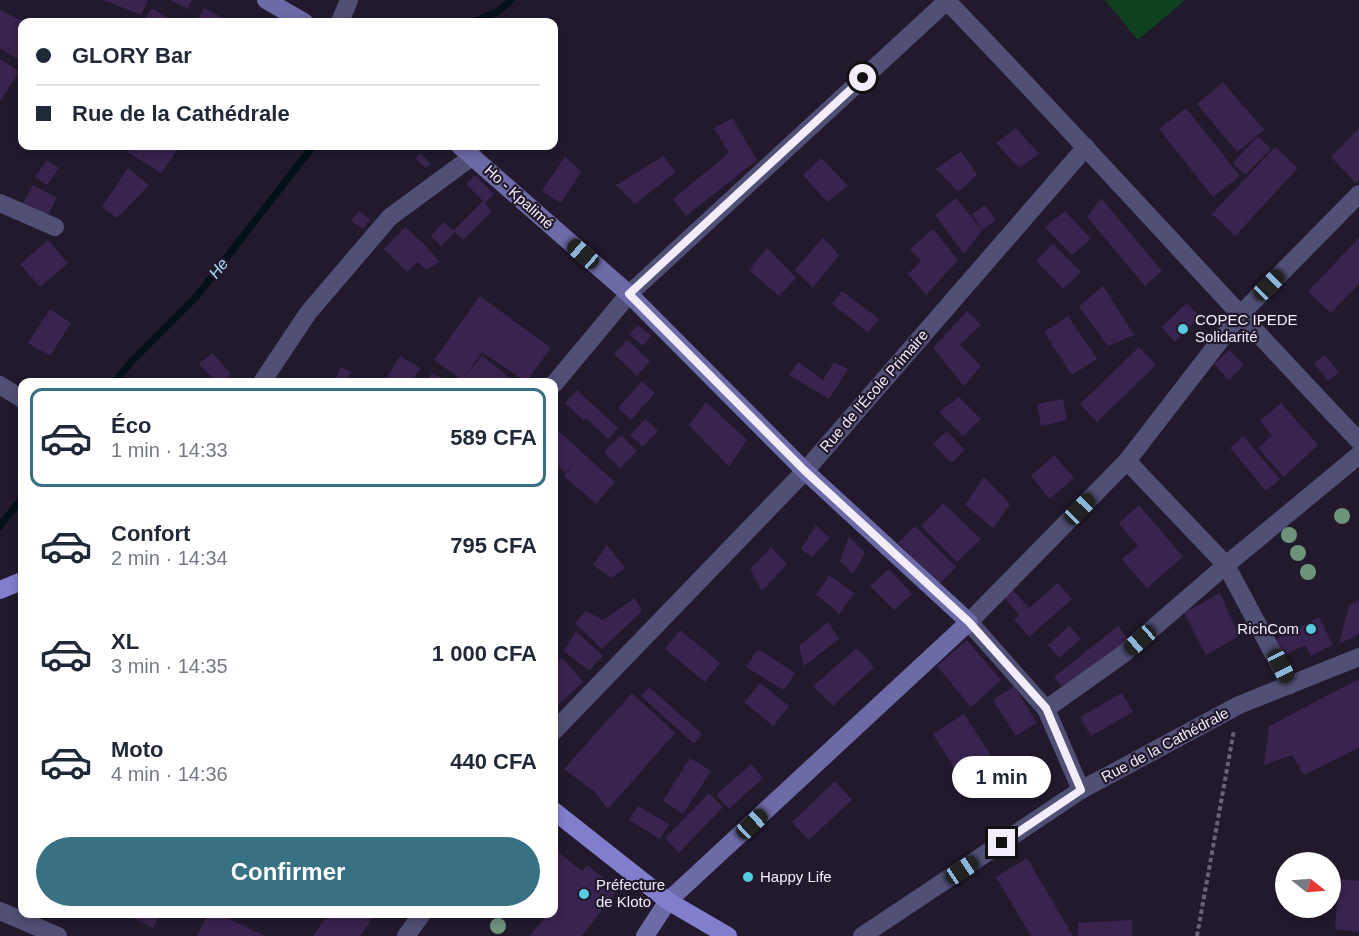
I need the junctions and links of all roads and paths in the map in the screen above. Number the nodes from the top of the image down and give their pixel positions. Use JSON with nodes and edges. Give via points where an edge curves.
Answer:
{"nodes":[{"id":1,"x":266,"y":0,"type":"edge"},
{"id":2,"x":349,"y":0,"type":"edge"},
{"id":3,"x":946,"y":0,"type":"edge"},
{"id":4,"x":297,"y":18,"type":"edge"},
{"id":5,"x":342,"y":18,"type":"edge"},
{"id":6,"x":1086,"y":147,"type":"junction"},
{"id":7,"x":466,"y":151,"type":"edge"},
{"id":8,"x":1359,"y":194,"type":"edge"},
{"id":9,"x":0,"y":203,"type":"edge"},
{"id":10,"x":55,"y":227,"type":"dead end"},
{"id":11,"x":629,"y":294,"type":"junction"},
{"id":12,"x":1239,"y":316,"type":"junction"},
{"id":13,"x":264,"y":378,"type":"edge"},
{"id":14,"x":558,"y":379,"type":"edge"},
{"id":15,"x":0,"y":385,"type":"edge"},
{"id":16,"x":18,"y":396,"type":"edge"},
{"id":17,"x":1359,"y":441,"type":"edge"},
{"id":18,"x":1359,"y":455,"type":"edge"},
{"id":19,"x":1127,"y":461,"type":"junction"},
{"id":20,"x":805,"y":471,"type":"junction"},
{"id":21,"x":1226,"y":565,"type":"junction"},
{"id":22,"x":18,"y":583,"type":"edge"},
{"id":23,"x":0,"y":590,"type":"edge"},
{"id":24,"x":969,"y":622,"type":"junction"},
{"id":25,"x":1359,"y":657,"type":"edge"},
{"id":26,"x":1290,"y":685,"type":"junction"},
{"id":27,"x":1239,"y":705,"type":"junction"},
{"id":28,"x":1046,"y":708,"type":"junction"},
{"id":29,"x":558,"y":727,"type":"edge"},
{"id":30,"x":1081,"y":790,"type":"junction"},
{"id":31,"x":558,"y":814,"type":"edge"},
{"id":32,"x":668,"y":901,"type":"junction"},
{"id":33,"x":0,"y":911,"type":"edge"},
{"id":34,"x":419,"y":918,"type":"edge"},
{"id":35,"x":57,"y":936,"type":"edge"},
{"id":36,"x":406,"y":936,"type":"edge"},
{"id":37,"x":645,"y":936,"type":"edge"},
{"id":38,"x":728,"y":936,"type":"edge"},
{"id":39,"x":862,"y":936,"type":"edge"},
{"id":40,"x":1197,"y":936,"type":"edge"}],
"edges":[{"from":1,"to":4,"type":"main road"},
{"from":2,"to":5,"type":"street"},
{"from":3,"to":6,"type":"street"},
{"from":3,"to":11,"type":"street"},
{"from":6,"to":12,"type":"street"},
{"from":6,"to":20,"type":"street","name":"Rue de l'École Primaire"},
{"from":7,"to":11,"type":"main road","name":"Ho - Kpalimé"},
{"from":7,"to":13,"type":"street","via":[[390,218],[308,313]]},
{"from":8,"to":12,"type":"street"},
{"from":9,"to":10,"type":"street"},
{"from":11,"to":14,"type":"street"},
{"from":11,"to":20,"type":"main road","name":"Ho - Kpalimé"},
{"from":12,"to":17,"type":"street"},
{"from":12,"to":19,"type":"street"},
{"from":15,"to":16,"type":"street"},
{"from":18,"to":21,"type":"street"},
{"from":19,"to":21,"type":"street"},
{"from":19,"to":24,"type":"street"},
{"from":20,"to":24,"type":"main road","name":"Ho - Kpalimé"},
{"from":20,"to":29,"type":"street","name":"Rue de l'École Primaire"},
{"from":21,"to":26,"type":"street"},
{"from":21,"to":28,"type":"street","via":[[1122,655]]},
{"from":22,"to":23,"type":"main road"},
{"from":24,"to":28,"type":"street"},
{"from":24,"to":32,"type":"main road"},
{"from":25,"to":26,"type":"street","name":"Rue de la Cathédrale"},
{"from":26,"to":27,"type":"street","name":"Rue de la Cathédrale"},
{"from":27,"to":30,"type":"street","name":"Rue de la Cathédrale"},
{"from":27,"to":40,"type":"path"},
{"from":28,"to":30,"type":"street"},
{"from":30,"to":39,"type":"street","name":"Rue de la Cathédrale"},
{"from":31,"to":32,"type":"main road"},
{"from":32,"to":37,"type":"main road"},
{"from":32,"to":38,"type":"main road"},
{"from":33,"to":35,"type":"street"},
{"from":34,"to":36,"type":"street"}]}
